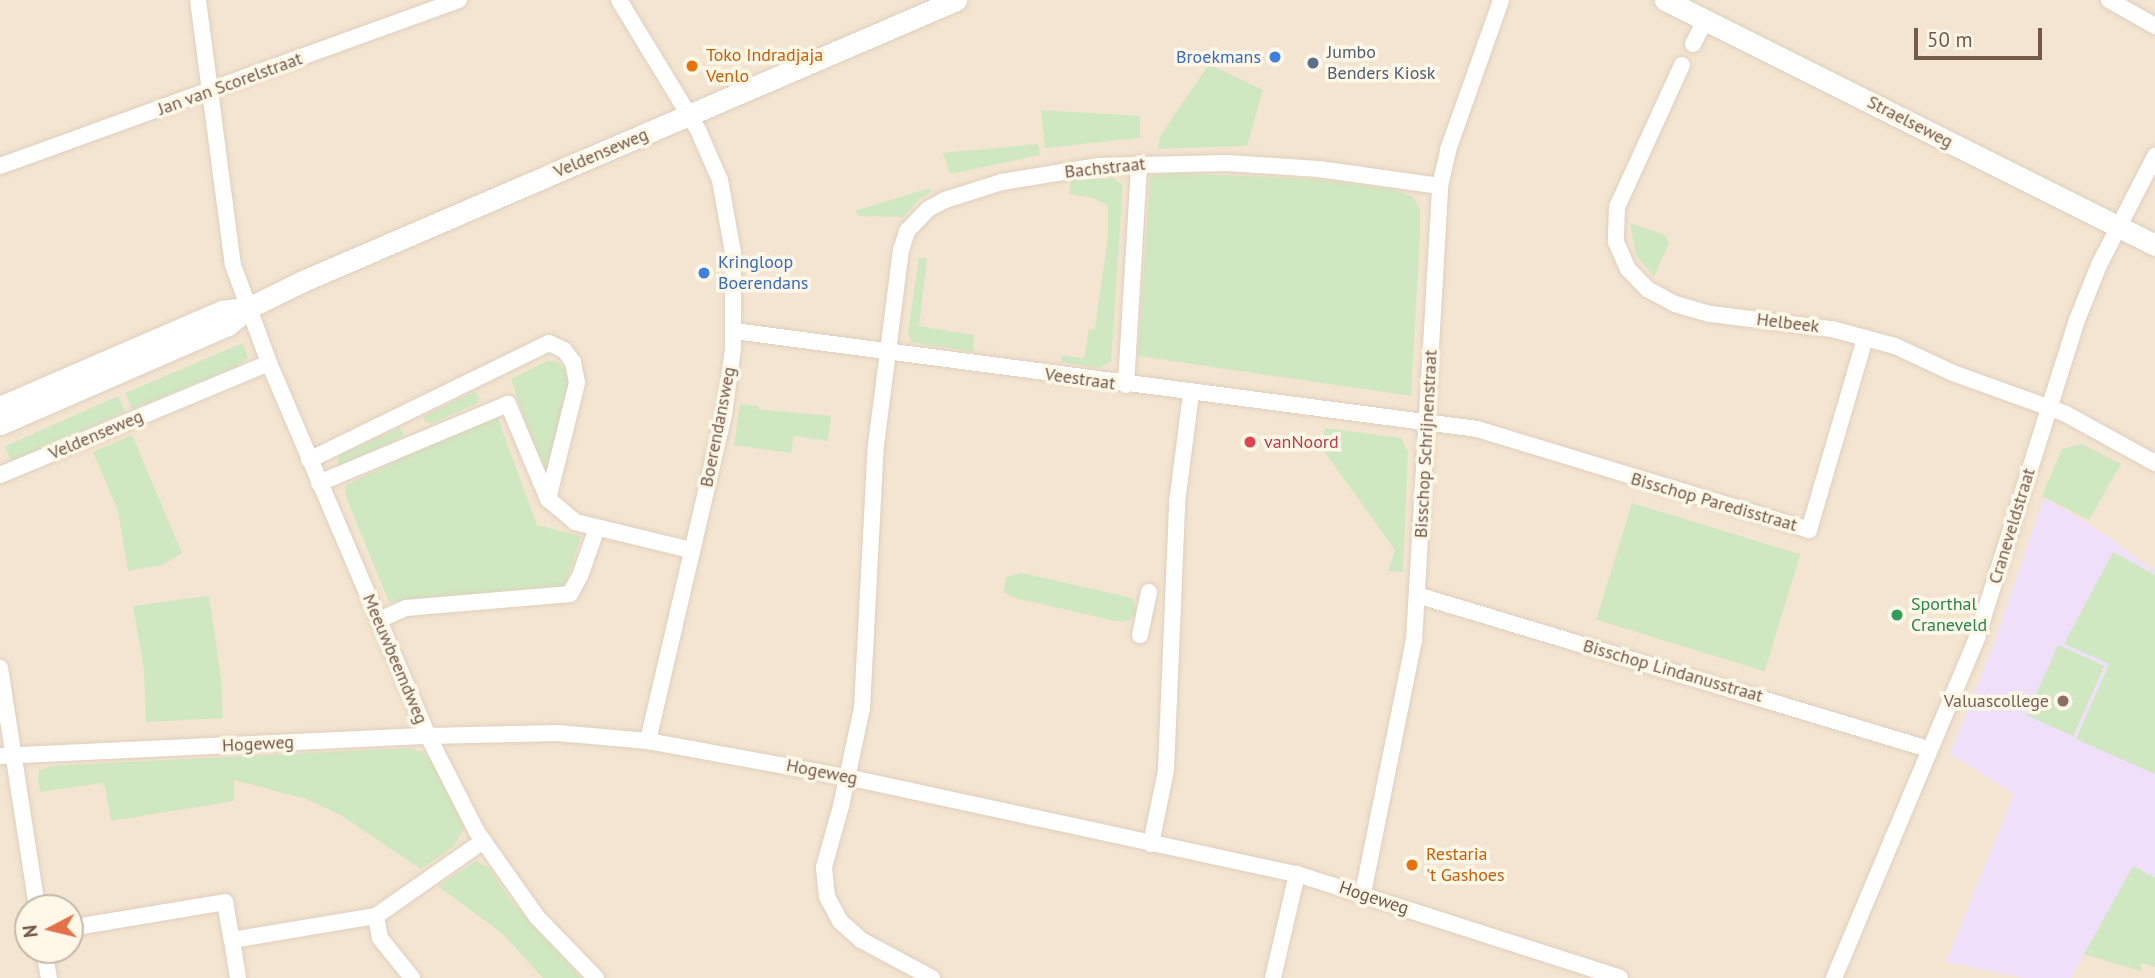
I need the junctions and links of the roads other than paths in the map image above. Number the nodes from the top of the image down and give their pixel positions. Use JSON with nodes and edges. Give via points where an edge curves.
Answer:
{"nodes":[{"id":1,"x":198,"y":0,"type":"edge"},
{"id":2,"x":459,"y":0,"type":"edge"},
{"id":3,"x":618,"y":0,"type":"edge"},
{"id":4,"x":956,"y":0,"type":"edge"},
{"id":5,"x":1501,"y":0,"type":"edge"},
{"id":6,"x":1665,"y":0,"type":"edge"},
{"id":7,"x":2109,"y":0,"type":"edge"},
{"id":8,"x":1705,"y":20,"type":"junction"},
{"id":9,"x":2155,"y":26,"type":"edge"},
{"id":10,"x":1693,"y":44,"type":"dead end"},
{"id":11,"x":1682,"y":65,"type":"dead end"},
{"id":12,"x":209,"y":92,"type":"junction"},
{"id":13,"x":690,"y":114,"type":"junction"},
{"id":14,"x":2155,"y":156,"type":"edge"},
{"id":15,"x":1142,"y":163,"type":"junction"},
{"id":16,"x":0,"y":166,"type":"edge"},
{"id":17,"x":1440,"y":186,"type":"junction"},
{"id":18,"x":2120,"y":228,"type":"junction"},
{"id":19,"x":2155,"y":245,"type":"edge"},
{"id":20,"x":248,"y":308,"type":"junction"},
{"id":21,"x":734,"y":331,"type":"junction"},
{"id":22,"x":1866,"y":338,"type":"junction"},
{"id":23,"x":887,"y":353,"type":"junction"},
{"id":24,"x":269,"y":363,"type":"junction"},
{"id":25,"x":75,"y":383,"type":"junction"},
{"id":26,"x":1126,"y":385,"type":"junction"},
{"id":27,"x":1191,"y":394,"type":"junction"},
{"id":28,"x":2048,"y":406,"type":"junction"},
{"id":29,"x":0,"y":407,"type":"edge"},
{"id":30,"x":1427,"y":423,"type":"junction"},
{"id":31,"x":0,"y":424,"type":"edge"},
{"id":32,"x":309,"y":460,"type":"junction"},
{"id":33,"x":2155,"y":463,"type":"edge"},
{"id":34,"x":0,"y":475,"type":"edge"},
{"id":35,"x":319,"y":484,"type":"junction"},
{"id":36,"x":548,"y":499,"type":"junction"},
{"id":37,"x":597,"y":528,"type":"junction"},
{"id":38,"x":691,"y":550,"type":"junction"},
{"id":39,"x":1149,"y":593,"type":"dead end"},
{"id":40,"x":1417,"y":595,"type":"junction"},
{"id":41,"x":379,"y":620,"type":"junction"},
{"id":42,"x":1140,"y":635,"type":"dead end"},
{"id":43,"x":0,"y":668,"type":"edge"},
{"id":44,"x":428,"y":736,"type":"junction"},
{"id":45,"x":648,"y":741,"type":"junction"},
{"id":46,"x":1928,"y":749,"type":"junction"},
{"id":47,"x":7,"y":756,"type":"edge"},
{"id":48,"x":847,"y":777,"type":"junction"},
{"id":49,"x":483,"y":841,"type":"junction"},
{"id":50,"x":1151,"y":844,"type":"junction"},
{"id":51,"x":1297,"y":874,"type":"junction"},
{"id":52,"x":1363,"y":893,"type":"junction"},
{"id":53,"x":34,"y":894,"type":"edge"},
{"id":54,"x":376,"y":916,"type":"junction"},
{"id":55,"x":84,"y":927,"type":"edge"},
{"id":56,"x":232,"y":940,"type":"junction"},
{"id":57,"x":238,"y":978,"type":"edge"},
{"id":58,"x":412,"y":978,"type":"edge"},
{"id":59,"x":596,"y":978,"type":"edge"},
{"id":60,"x":932,"y":978,"type":"edge"},
{"id":61,"x":1273,"y":978,"type":"edge"},
{"id":62,"x":1620,"y":978,"type":"edge"},
{"id":63,"x":1834,"y":978,"type":"edge"}],
"edges":[{"from":1,"to":12,"type":"street","name":"Meeuwbeemdweg"},
{"from":2,"to":12,"type":"street","name":"Jan van Scorelstraat"},
{"from":3,"to":13,"type":"street","name":"Boerendansweg"},
{"from":4,"to":13,"type":"street","name":"Veldenseweg"},
{"from":5,"to":17,"type":"street","name":"Bisschop Schrijnenstraat","via":[[1448,150]]},
{"from":6,"to":8,"type":"street","name":"Straelseweg"},
{"from":7,"to":9,"type":"street"},
{"from":8,"to":10,"type":"street"},
{"from":8,"to":18,"type":"street","name":"Straelseweg"},
{"from":11,"to":22,"type":"street","name":"Helbeek","via":[[1617,207],[1616,242],[1628,269],[1647,289],[1699,311]]},
{"from":12,"to":16,"type":"street","name":"Jan van Scorelstraat"},
{"from":12,"to":20,"type":"street","name":"Meeuwbeemdweg","via":[[233,265]]},
{"from":13,"to":20,"type":"street","name":"Veldenseweg"},
{"from":13,"to":21,"type":"street","name":"Boerendansweg","via":[[720,180],[729,216]]},
{"from":14,"to":18,"type":"street","name":"Craneveldstraat"},
{"from":15,"to":17,"type":"street","name":"Bachstraat","via":[[1227,163],[1372,175]]},
{"from":15,"to":23,"type":"street","name":"Bachstraat","via":[[1002,182],[928,209],[907,231],[901,250]]},
{"from":15,"to":26,"type":"street"},
{"from":17,"to":30,"type":"street","name":"Bisschop Schrijnenstraat"},
{"from":18,"to":19,"type":"street","name":"Straelseweg"},
{"from":18,"to":28,"type":"street","name":"Craneveldstraat","via":[[2077,320]]},
{"from":20,"to":24,"type":"street","name":"Meeuwbeemdweg"},
{"from":20,"to":25,"type":"street","name":"Veldenseweg","via":[[222,311]]},
{"from":21,"to":23,"type":"street","name":"Veestraat"},
{"from":21,"to":38,"type":"street","name":"Boerendansweg","via":[[724,414]]},
{"from":22,"to":28,"type":"street","name":"Helbeek"},
{"from":22,"to":30,"type":"street","name":"Bisschop Paredisstraat","via":[[1809,530],[1477,429]]},
{"from":23,"to":26,"type":"street","name":"Veestraat"},
{"from":23,"to":48,"type":"street","name":"Bachstraat","via":[[876,445],[862,708]]},
{"from":24,"to":32,"type":"street","name":"Meeuwbeemdweg"},
{"from":24,"to":34,"type":"street","name":"Veldenseweg"},
{"from":25,"to":29,"type":"street","name":"Veldenseweg"},
{"from":25,"to":31,"type":"street","name":"Veldenseweg"},
{"from":26,"to":27,"type":"street","name":"Veestraat"},
{"from":27,"to":30,"type":"street","name":"Veestraat"},
{"from":27,"to":50,"type":"street","via":[[1177,502],[1166,770]]},
{"from":28,"to":33,"type":"street","name":"Helbeek"},
{"from":28,"to":46,"type":"street","name":"Craneveldstraat","via":[[1977,637]]},
{"from":30,"to":40,"type":"street","name":"Bisschop Schrijnenstraat"},
{"from":32,"to":35,"type":"street","name":"Meeuwbeemdweg"},
{"from":32,"to":36,"type":"street","via":[[549,343],[564,350],[573,362],[577,383]]},
{"from":35,"to":36,"type":"street","via":[[508,404]]},
{"from":35,"to":41,"type":"street","name":"Meeuwbeemdweg"},
{"from":36,"to":37,"type":"street","via":[[575,522]]},
{"from":37,"to":38,"type":"street"},
{"from":37,"to":41,"type":"street","via":[[570,594],[406,608]]},
{"from":38,"to":45,"type":"street","name":"Boerendansweg"},
{"from":39,"to":42,"type":"street"},
{"from":40,"to":46,"type":"street","name":"Bisschop Lindanusstraat"},
{"from":40,"to":52,"type":"street","name":"Bisschop Schrijnenstraat","via":[[1414,641]]},
{"from":41,"to":44,"type":"street","name":"Meeuwbeemdweg"},
{"from":43,"to":47,"type":"street"},
{"from":44,"to":45,"type":"street","name":"Hogeweg","via":[[558,733]]},
{"from":44,"to":47,"type":"street","name":"Hogeweg"},
{"from":44,"to":49,"type":"street","name":"Meeuwbeemdweg"},
{"from":45,"to":48,"type":"street","name":"Hogeweg"},
{"from":46,"to":63,"type":"street","name":"Craneveldstraat"},
{"from":47,"to":53,"type":"street"},
{"from":48,"to":50,"type":"street","name":"Hogeweg"},
{"from":48,"to":60,"type":"street","name":"Bachstraat","via":[[824,867],[827,897],[840,921],[861,940]]},
{"from":49,"to":54,"type":"street"},
{"from":49,"to":59,"type":"street","name":"Meeuwbeemdweg","via":[[537,917]]},
{"from":50,"to":51,"type":"street","name":"Hogeweg"},
{"from":51,"to":52,"type":"street","name":"Hogeweg"},
{"from":51,"to":61,"type":"street"},
{"from":52,"to":62,"type":"street","name":"Hogeweg"},
{"from":54,"to":56,"type":"street"},
{"from":54,"to":58,"type":"street","via":[[380,938]]},
{"from":55,"to":56,"type":"street","via":[[225,902]]},
{"from":56,"to":57,"type":"street"}]}
